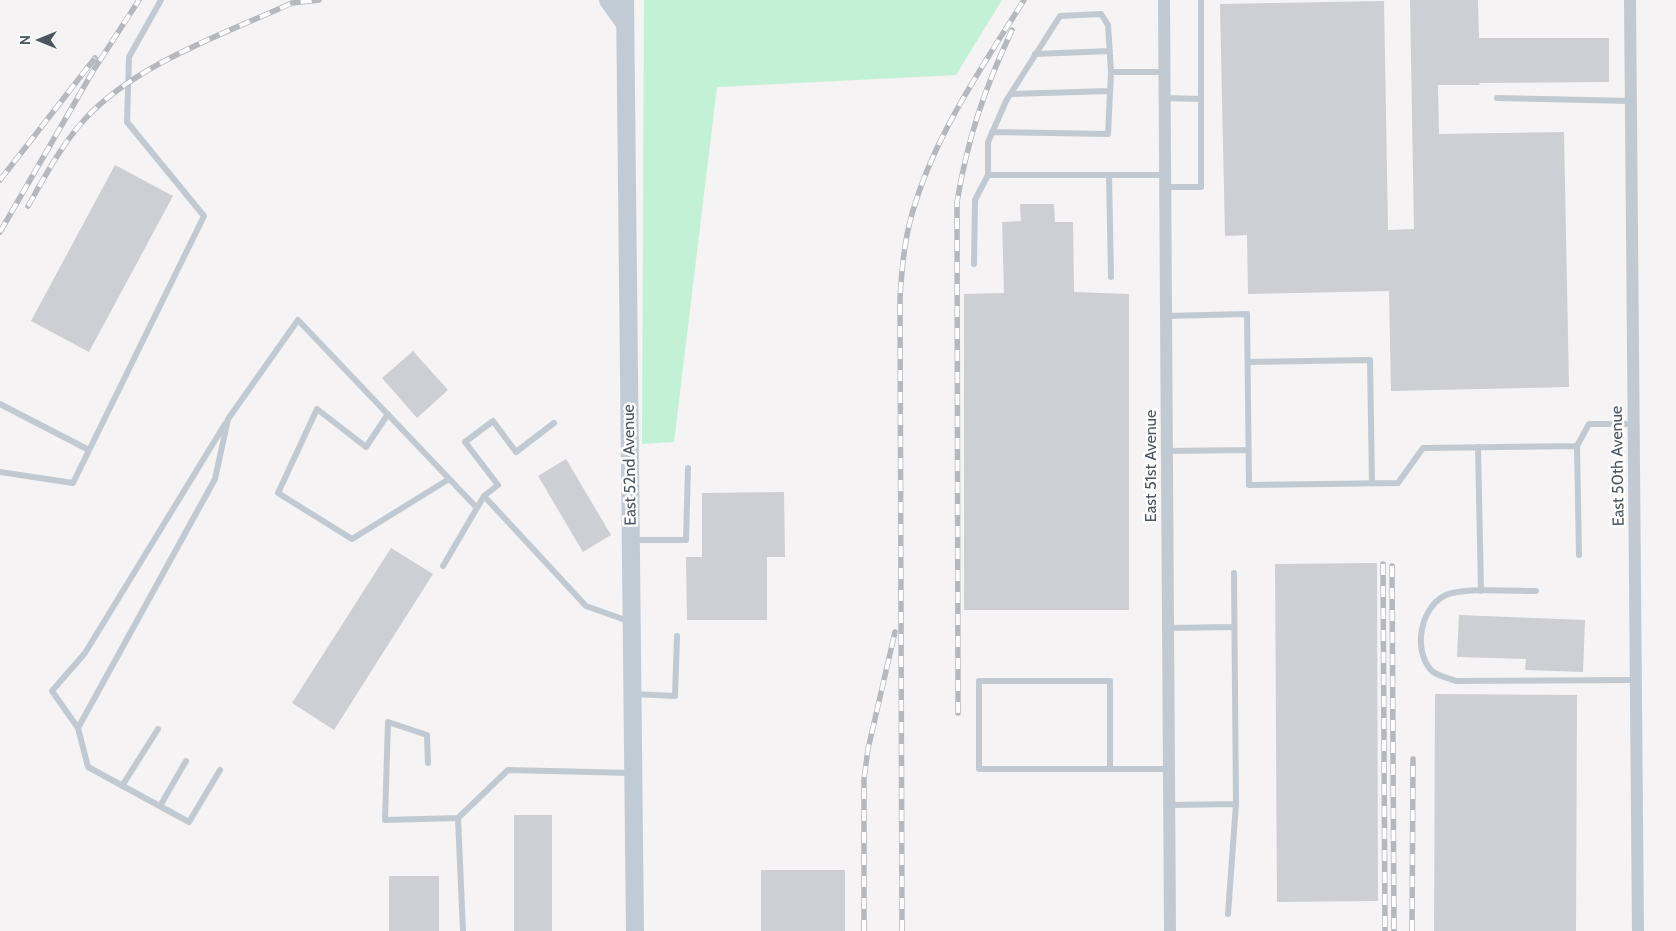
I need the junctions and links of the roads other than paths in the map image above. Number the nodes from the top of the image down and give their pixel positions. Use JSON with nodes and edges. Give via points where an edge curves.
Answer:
{"nodes":[{"id":1,"x":161,"y":0,"type":"edge"},
{"id":2,"x":608,"y":0,"type":"edge"},
{"id":3,"x":625,"y":0,"type":"edge"},
{"id":4,"x":1164,"y":0,"type":"edge"},
{"id":5,"x":1201,"y":0,"type":"edge"},
{"id":6,"x":1630,"y":0,"type":"edge"},
{"id":7,"x":625,"y":24,"type":"junction"},
{"id":8,"x":1110,"y":50,"type":"junction"},
{"id":9,"x":1035,"y":54,"type":"junction"},
{"id":10,"x":1111,"y":72,"type":"junction"},
{"id":11,"x":1164,"y":72,"type":"junction"},
{"id":12,"x":1110,"y":91,"type":"junction"},
{"id":13,"x":1011,"y":94,"type":"junction"},
{"id":14,"x":1164,"y":98,"type":"junction"},
{"id":15,"x":1497,"y":98,"type":"dead end"},
{"id":16,"x":1200,"y":99,"type":"junction"},
{"id":17,"x":1631,"y":101,"type":"junction"},
{"id":18,"x":992,"y":132,"type":"junction"},
{"id":19,"x":988,"y":175,"type":"junction"},
{"id":20,"x":1109,"y":175,"type":"junction"},
{"id":21,"x":1165,"y":181,"type":"junction"},
{"id":22,"x":974,"y":264,"type":"dead end"},
{"id":23,"x":1111,"y":277,"type":"dead end"},
{"id":24,"x":1166,"y":316,"type":"junction"},
{"id":25,"x":1248,"y":362,"type":"junction"},
{"id":26,"x":0,"y":404,"type":"edge"},
{"id":27,"x":388,"y":414,"type":"junction"},
{"id":28,"x":228,"y":420,"type":"junction"},
{"id":29,"x":554,"y":423,"type":"dead end"},
{"id":30,"x":1634,"y":424,"type":"junction"},
{"id":31,"x":1577,"y":446,"type":"junction"},
{"id":32,"x":1478,"y":447,"type":"junction"},
{"id":33,"x":89,"y":450,"type":"junction"},
{"id":34,"x":1248,"y":450,"type":"junction"},
{"id":35,"x":1167,"y":451,"type":"junction"},
{"id":36,"x":688,"y":468,"type":"dead end"},
{"id":37,"x":0,"y":472,"type":"edge"},
{"id":38,"x":449,"y":478,"type":"junction"},
{"id":39,"x":1372,"y":483,"type":"junction"},
{"id":40,"x":484,"y":496,"type":"junction"},
{"id":41,"x":477,"y":508,"type":"junction"},
{"id":42,"x":631,"y":540,"type":"junction"},
{"id":43,"x":1579,"y":555,"type":"dead end"},
{"id":44,"x":443,"y":566,"type":"dead end"},
{"id":45,"x":1234,"y":573,"type":"dead end"},
{"id":46,"x":1480,"y":591,"type":"junction"},
{"id":47,"x":1536,"y":591,"type":"dead end"},
{"id":48,"x":632,"y":622,"type":"junction"},
{"id":49,"x":1234,"y":627,"type":"junction"},
{"id":50,"x":1168,"y":628,"type":"junction"},
{"id":51,"x":677,"y":636,"type":"dead end"},
{"id":52,"x":1636,"y":680,"type":"junction"},
{"id":53,"x":633,"y":694,"type":"junction"},
{"id":54,"x":78,"y":728,"type":"junction"},
{"id":55,"x":158,"y":729,"type":"dead end"},
{"id":56,"x":186,"y":762,"type":"dead end"},
{"id":57,"x":428,"y":763,"type":"dead end"},
{"id":58,"x":1110,"y":769,"type":"junction"},
{"id":59,"x":1169,"y":769,"type":"junction"},
{"id":60,"x":220,"y":770,"type":"dead end"},
{"id":61,"x":633,"y":772,"type":"junction"},
{"id":62,"x":122,"y":786,"type":"junction"},
{"id":63,"x":1236,"y":804,"type":"junction"},
{"id":64,"x":1169,"y":805,"type":"junction"},
{"id":65,"x":160,"y":806,"type":"junction"},
{"id":66,"x":458,"y":818,"type":"junction"},
{"id":67,"x":1228,"y":914,"type":"dead end"},
{"id":68,"x":463,"y":931,"type":"edge"},
{"id":69,"x":635,"y":931,"type":"edge"},
{"id":70,"x":1170,"y":931,"type":"edge"},
{"id":71,"x":1638,"y":931,"type":"edge"}],
"edges":[{"from":1,"to":33,"type":"lane","via":[[129,57],[127,122],[204,216]]},
{"from":2,"to":7,"type":"street"},
{"from":3,"to":7,"type":"street","name":"East 52nd Avenue"},
{"from":4,"to":11,"type":"street","name":"East 51st Avenue"},
{"from":5,"to":16,"type":"lane"},
{"from":6,"to":17,"type":"street","name":"East 50th Avenue"},
{"from":7,"to":42,"type":"street","name":"East 52nd Avenue"},
{"from":8,"to":9,"type":"lane"},
{"from":8,"to":9,"type":"lane","via":[[1108,25],[1101,14],[1060,16]]},
{"from":8,"to":10,"type":"lane"},
{"from":9,"to":13,"type":"lane"},
{"from":10,"to":11,"type":"lane"},
{"from":10,"to":12,"type":"lane"},
{"from":11,"to":14,"type":"street","name":"East 51st Avenue"},
{"from":12,"to":13,"type":"lane"},
{"from":12,"to":18,"type":"lane","via":[[1108,134]]},
{"from":13,"to":18,"type":"lane"},
{"from":14,"to":16,"type":"lane"},
{"from":14,"to":21,"type":"street","name":"East 51st Avenue"},
{"from":15,"to":17,"type":"lane"},
{"from":16,"to":21,"type":"lane","via":[[1201,187]]},
{"from":17,"to":30,"type":"street","name":"East 50th Avenue"},
{"from":18,"to":19,"type":"lane","via":[[988,142]]},
{"from":19,"to":20,"type":"lane"},
{"from":19,"to":22,"type":"lane","via":[[974,200]]},
{"from":20,"to":21,"type":"lane"},
{"from":20,"to":23,"type":"lane"},
{"from":21,"to":24,"type":"street","name":"East 51st Avenue"},
{"from":24,"to":25,"type":"lane","via":[[1247,314]]},
{"from":24,"to":35,"type":"street","name":"East 51st Avenue"},
{"from":25,"to":34,"type":"lane"},
{"from":25,"to":39,"type":"lane","via":[[1370,360]]},
{"from":26,"to":33,"type":"lane"},
{"from":27,"to":28,"type":"lane","via":[[298,320]]},
{"from":27,"to":38,"type":"lane"},
{"from":27,"to":38,"type":"lane","via":[[366,447],[317,409],[278,494],[352,539]]},
{"from":28,"to":54,"type":"lane","via":[[216,479]]},
{"from":28,"to":54,"type":"lane","via":[[85,653],[52,691]]},
{"from":29,"to":40,"type":"lane","via":[[516,452],[493,421],[465,442],[498,486]]},
{"from":30,"to":31,"type":"lane","via":[[1589,424]]},
{"from":30,"to":52,"type":"street","name":"East 50th Avenue"},
{"from":31,"to":32,"type":"lane"},
{"from":31,"to":43,"type":"lane"},
{"from":32,"to":39,"type":"lane","via":[[1423,448],[1398,483]]},
{"from":32,"to":46,"type":"lane"},
{"from":33,"to":37,"type":"lane","via":[[73,483]]},
{"from":34,"to":35,"type":"lane"},
{"from":34,"to":39,"type":"lane","via":[[1249,485]]},
{"from":35,"to":50,"type":"street","name":"East 51st Avenue"},
{"from":36,"to":42,"type":"lane","via":[[686,540]]},
{"from":38,"to":41,"type":"lane"},
{"from":40,"to":41,"type":"lane"},
{"from":40,"to":48,"type":"lane","via":[[586,606]]},
{"from":41,"to":44,"type":"lane"},
{"from":42,"to":48,"type":"street","name":"East 52nd Avenue"},
{"from":45,"to":49,"type":"lane"},
{"from":46,"to":47,"type":"lane"},
{"from":46,"to":52,"type":"lane","via":[[1444,596],[1430,608],[1422,629],[1422,653],[1432,671],[1456,681]]},
{"from":48,"to":53,"type":"street","name":"East 52nd Avenue"},
{"from":49,"to":50,"type":"lane"},
{"from":49,"to":63,"type":"lane"},
{"from":50,"to":59,"type":"street","name":"East 51st Avenue"},
{"from":51,"to":53,"type":"lane","via":[[675,696]]},
{"from":52,"to":71,"type":"street","name":"East 50th Avenue"},
{"from":53,"to":61,"type":"street","name":"East 52nd Avenue"},
{"from":54,"to":62,"type":"lane","via":[[88,767]]},
{"from":55,"to":62,"type":"lane"},
{"from":56,"to":65,"type":"lane"},
{"from":57,"to":66,"type":"lane","via":[[426,736],[388,722],[384,820]]},
{"from":58,"to":58,"type":"lane","via":[[1110,681],[979,681],[979,769]]},
{"from":58,"to":59,"type":"lane"},
{"from":59,"to":64,"type":"street","name":"East 51st Avenue"},
{"from":60,"to":65,"type":"lane","via":[[189,822]]},
{"from":61,"to":66,"type":"lane","via":[[508,770]]},
{"from":61,"to":69,"type":"street","name":"East 52nd Avenue"},
{"from":62,"to":65,"type":"lane"},
{"from":63,"to":64,"type":"lane"},
{"from":63,"to":67,"type":"lane"},
{"from":64,"to":70,"type":"street","name":"East 51st Avenue"},
{"from":66,"to":68,"type":"lane"}]}
